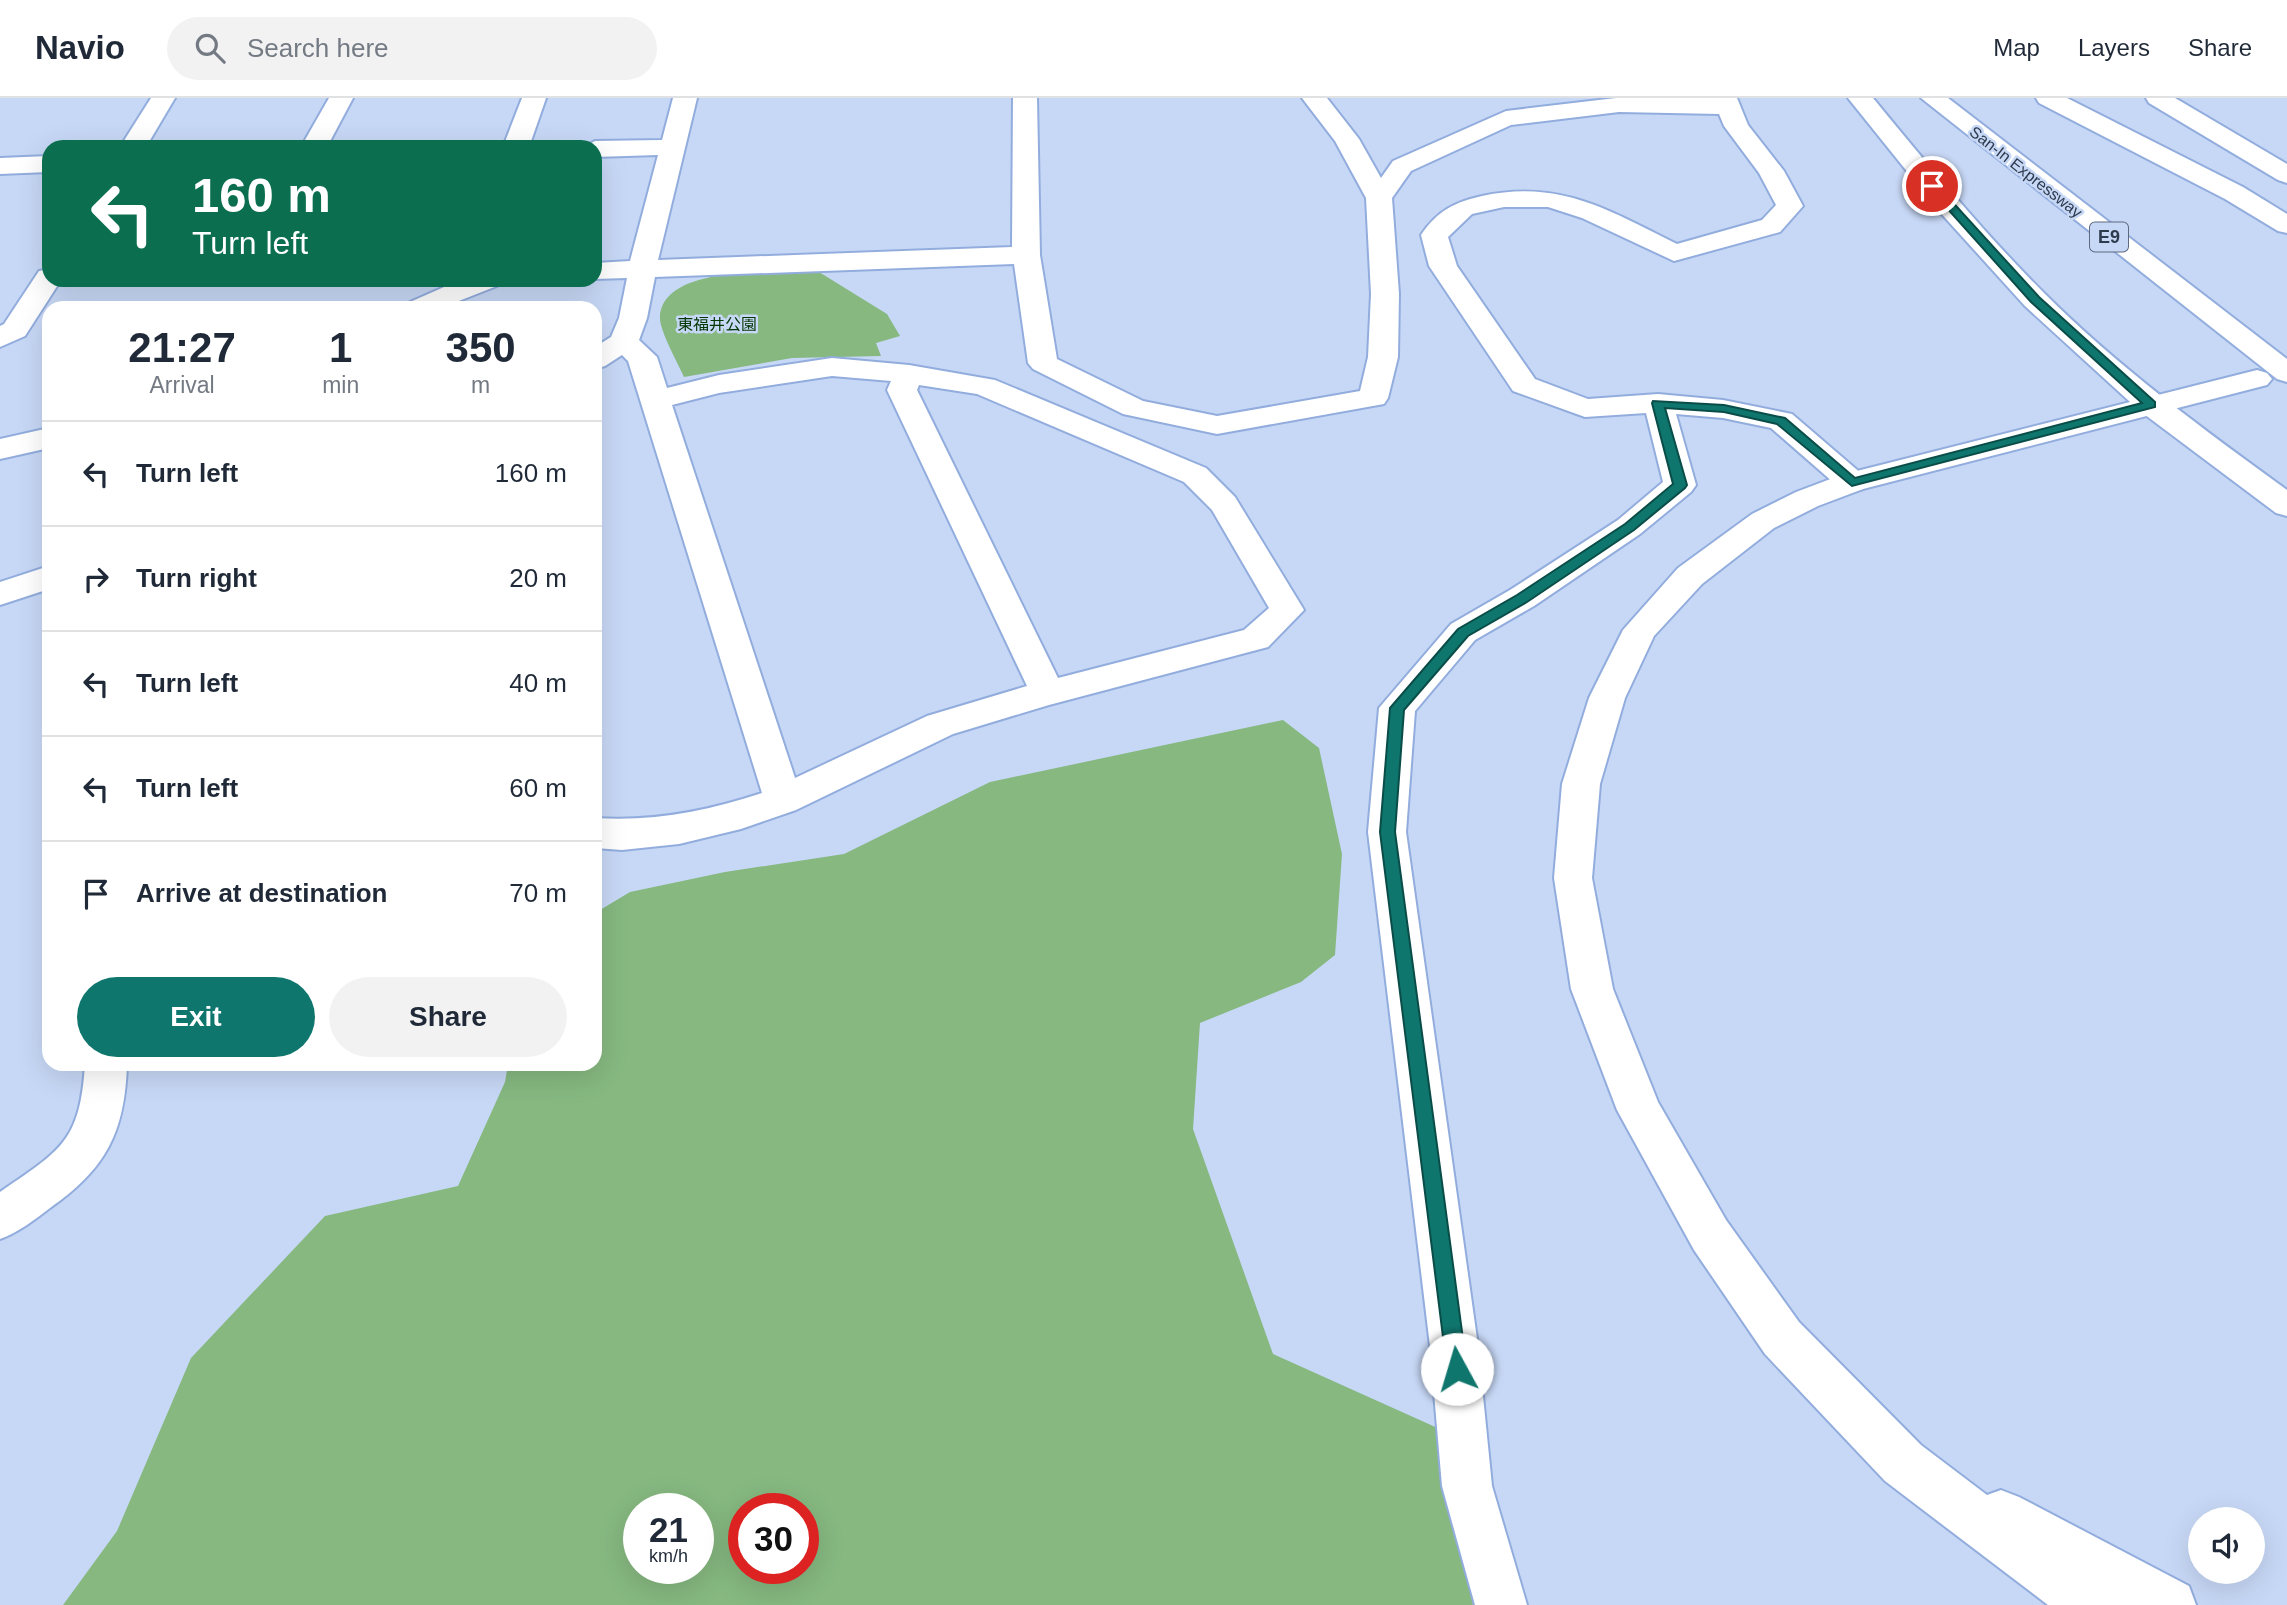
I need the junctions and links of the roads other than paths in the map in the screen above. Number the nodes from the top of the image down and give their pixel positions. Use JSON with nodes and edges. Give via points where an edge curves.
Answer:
{"nodes":[{"id":1,"x":163,"y":98,"type":"edge"},
{"id":2,"x":341,"y":98,"type":"edge"},
{"id":3,"x":534,"y":98,"type":"edge"},
{"id":4,"x":685,"y":98,"type":"edge"},
{"id":5,"x":1025,"y":98,"type":"edge"},
{"id":6,"x":1314,"y":98,"type":"edge"},
{"id":7,"x":1860,"y":98,"type":"edge"},
{"id":8,"x":1933,"y":98,"type":"edge"},
{"id":9,"x":2048,"y":98,"type":"edge"},
{"id":10,"x":2158,"y":98,"type":"edge"},
{"id":11,"x":1727,"y":103,"type":"edge"},
{"id":12,"x":136,"y":140,"type":"edge"},
{"id":13,"x":318,"y":140,"type":"edge"},
{"id":14,"x":519,"y":140,"type":"edge"},
{"id":15,"x":671,"y":147,"type":"junction"},
{"id":16,"x":602,"y":149,"type":"edge"},
{"id":17,"x":42,"y":164,"type":"edge"},
{"id":18,"x":0,"y":166,"type":"edge"},
{"id":19,"x":2287,"y":175,"type":"edge"},
{"id":20,"x":1379,"y":198,"type":"junction"},
{"id":21,"x":2287,"y":225,"type":"edge"},
{"id":22,"x":1026,"y":255,"type":"junction"},
{"id":23,"x":642,"y":270,"type":"junction"},
{"id":24,"x":602,"y":271,"type":"edge"},
{"id":25,"x":43,"y":287,"type":"edge"},
{"id":26,"x":467,"y":287,"type":"edge"},
{"id":27,"x":434,"y":301,"type":"edge"},
{"id":28,"x":0,"y":338,"type":"edge"},
{"id":29,"x":624,"y":342,"type":"junction"},
{"id":30,"x":602,"y":356,"type":"edge"},
{"id":31,"x":909,"y":374,"type":"junction"},
{"id":32,"x":2272,"y":376,"type":"edge"},
{"id":33,"x":654,"y":400,"type":"junction"},
{"id":34,"x":1658,"y":403,"type":"junction"},
{"id":35,"x":2151,"y":405,"type":"junction"},
{"id":36,"x":42,"y":440,"type":"edge"},
{"id":37,"x":0,"y":449,"type":"edge"},
{"id":38,"x":1852,"y":482,"type":"junction"},
{"id":39,"x":2287,"y":506,"type":"edge"},
{"id":40,"x":42,"y":580,"type":"edge"},
{"id":41,"x":0,"y":594,"type":"edge"},
{"id":42,"x":1048,"y":693,"type":"junction"},
{"id":43,"x":783,"y":800,"type":"junction"},
{"id":44,"x":602,"y":834,"type":"edge"},
{"id":45,"x":106,"y":1071,"type":"edge"},
{"id":46,"x":0,"y":1218,"type":"edge"},
{"id":47,"x":1903,"y":1463,"type":"junction"},
{"id":48,"x":1501,"y":1605,"type":"edge"},
{"id":49,"x":2091,"y":1605,"type":"edge"},
{"id":50,"x":2170,"y":1605,"type":"edge"}],
"edges":[{"from":1,"to":12,"type":"main road"},
{"from":2,"to":13,"type":"main road"},
{"from":3,"to":14,"type":"main road"},
{"from":4,"to":15,"type":"main road"},
{"from":5,"to":22,"type":"main road"},
{"from":6,"to":20,"type":"main road","via":[[1346,139]]},
{"from":7,"to":35,"type":"main road","via":[[1947,204],[2035,300]]},
{"from":8,"to":32,"type":"main road","name":"San-In Expressway","number":"E9"},
{"from":9,"to":21,"type":"main road"},
{"from":10,"to":19,"type":"main road"},
{"from":11,"to":20,"type":"main road","via":[[1619,105],[1506,118],[1402,166]]},
{"from":11,"to":34,"type":"main road","via":[[1736,127],[1790,206],[1771,226],[1674,253],[1591,212],[1550,200],[1504,199],[1463,208],[1434,235],[1443,266],[1524,386],[1585,408]]},
{"from":15,"to":16,"type":"main road"},
{"from":15,"to":23,"type":"main road"},
{"from":17,"to":18,"type":"main road"},
{"from":20,"to":22,"type":"main road","via":[[1385,294],[1383,357],[1373,398],[1217,425],[1134,408],[1043,363]]},
{"from":22,"to":23,"type":"main road"},
{"from":23,"to":24,"type":"main road"},
{"from":23,"to":29,"type":"main road"},
{"from":25,"to":28,"type":"main road","via":[[15,330]]},
{"from":26,"to":27,"type":"main road"},
{"from":29,"to":30,"type":"main road"},
{"from":29,"to":33,"type":"main road","via":[[642,358]]},
{"from":31,"to":33,"type":"main road","via":[[832,367],[719,384]]},
{"from":31,"to":42,"type":"main road","via":[[902,390]]},
{"from":31,"to":42,"type":"main road","via":[[984,386],[1195,475],[1224,504],[1287,610],[1256,639]]},
{"from":32,"to":35,"type":"main road"},
{"from":33,"to":43,"type":"main road"},
{"from":34,"to":38,"type":"main road","via":[[1724,409],[1781,421]]},
{"from":34,"to":48,"type":"main road","via":[[1680,485],[1629,527],[1463,632],[1397,708],[1387,832],[1454,1346],[1467,1486]]},
{"from":35,"to":38,"type":"main road"},
{"from":35,"to":39,"type":"main road"},
{"from":36,"to":37,"type":"main road"},
{"from":38,"to":47,"type":"main road","via":[[1763,521],[1690,576],[1640,630],[1607,698],[1581,784],[1573,878],[1592,989],[1639,1111],[1710,1235],[1782,1338]]},
{"from":40,"to":41,"type":"main road"},
{"from":42,"to":43,"type":"main road","via":[[940,724]]},
{"from":43,"to":44,"type":"main road","via":[[728,819],[679,829]]},
{"from":45,"to":46,"type":"main road","via":[[106,1092],[91,1144],[68,1169]]},
{"from":47,"to":49,"type":"main road"},
{"from":47,"to":50,"type":"main road"}]}
